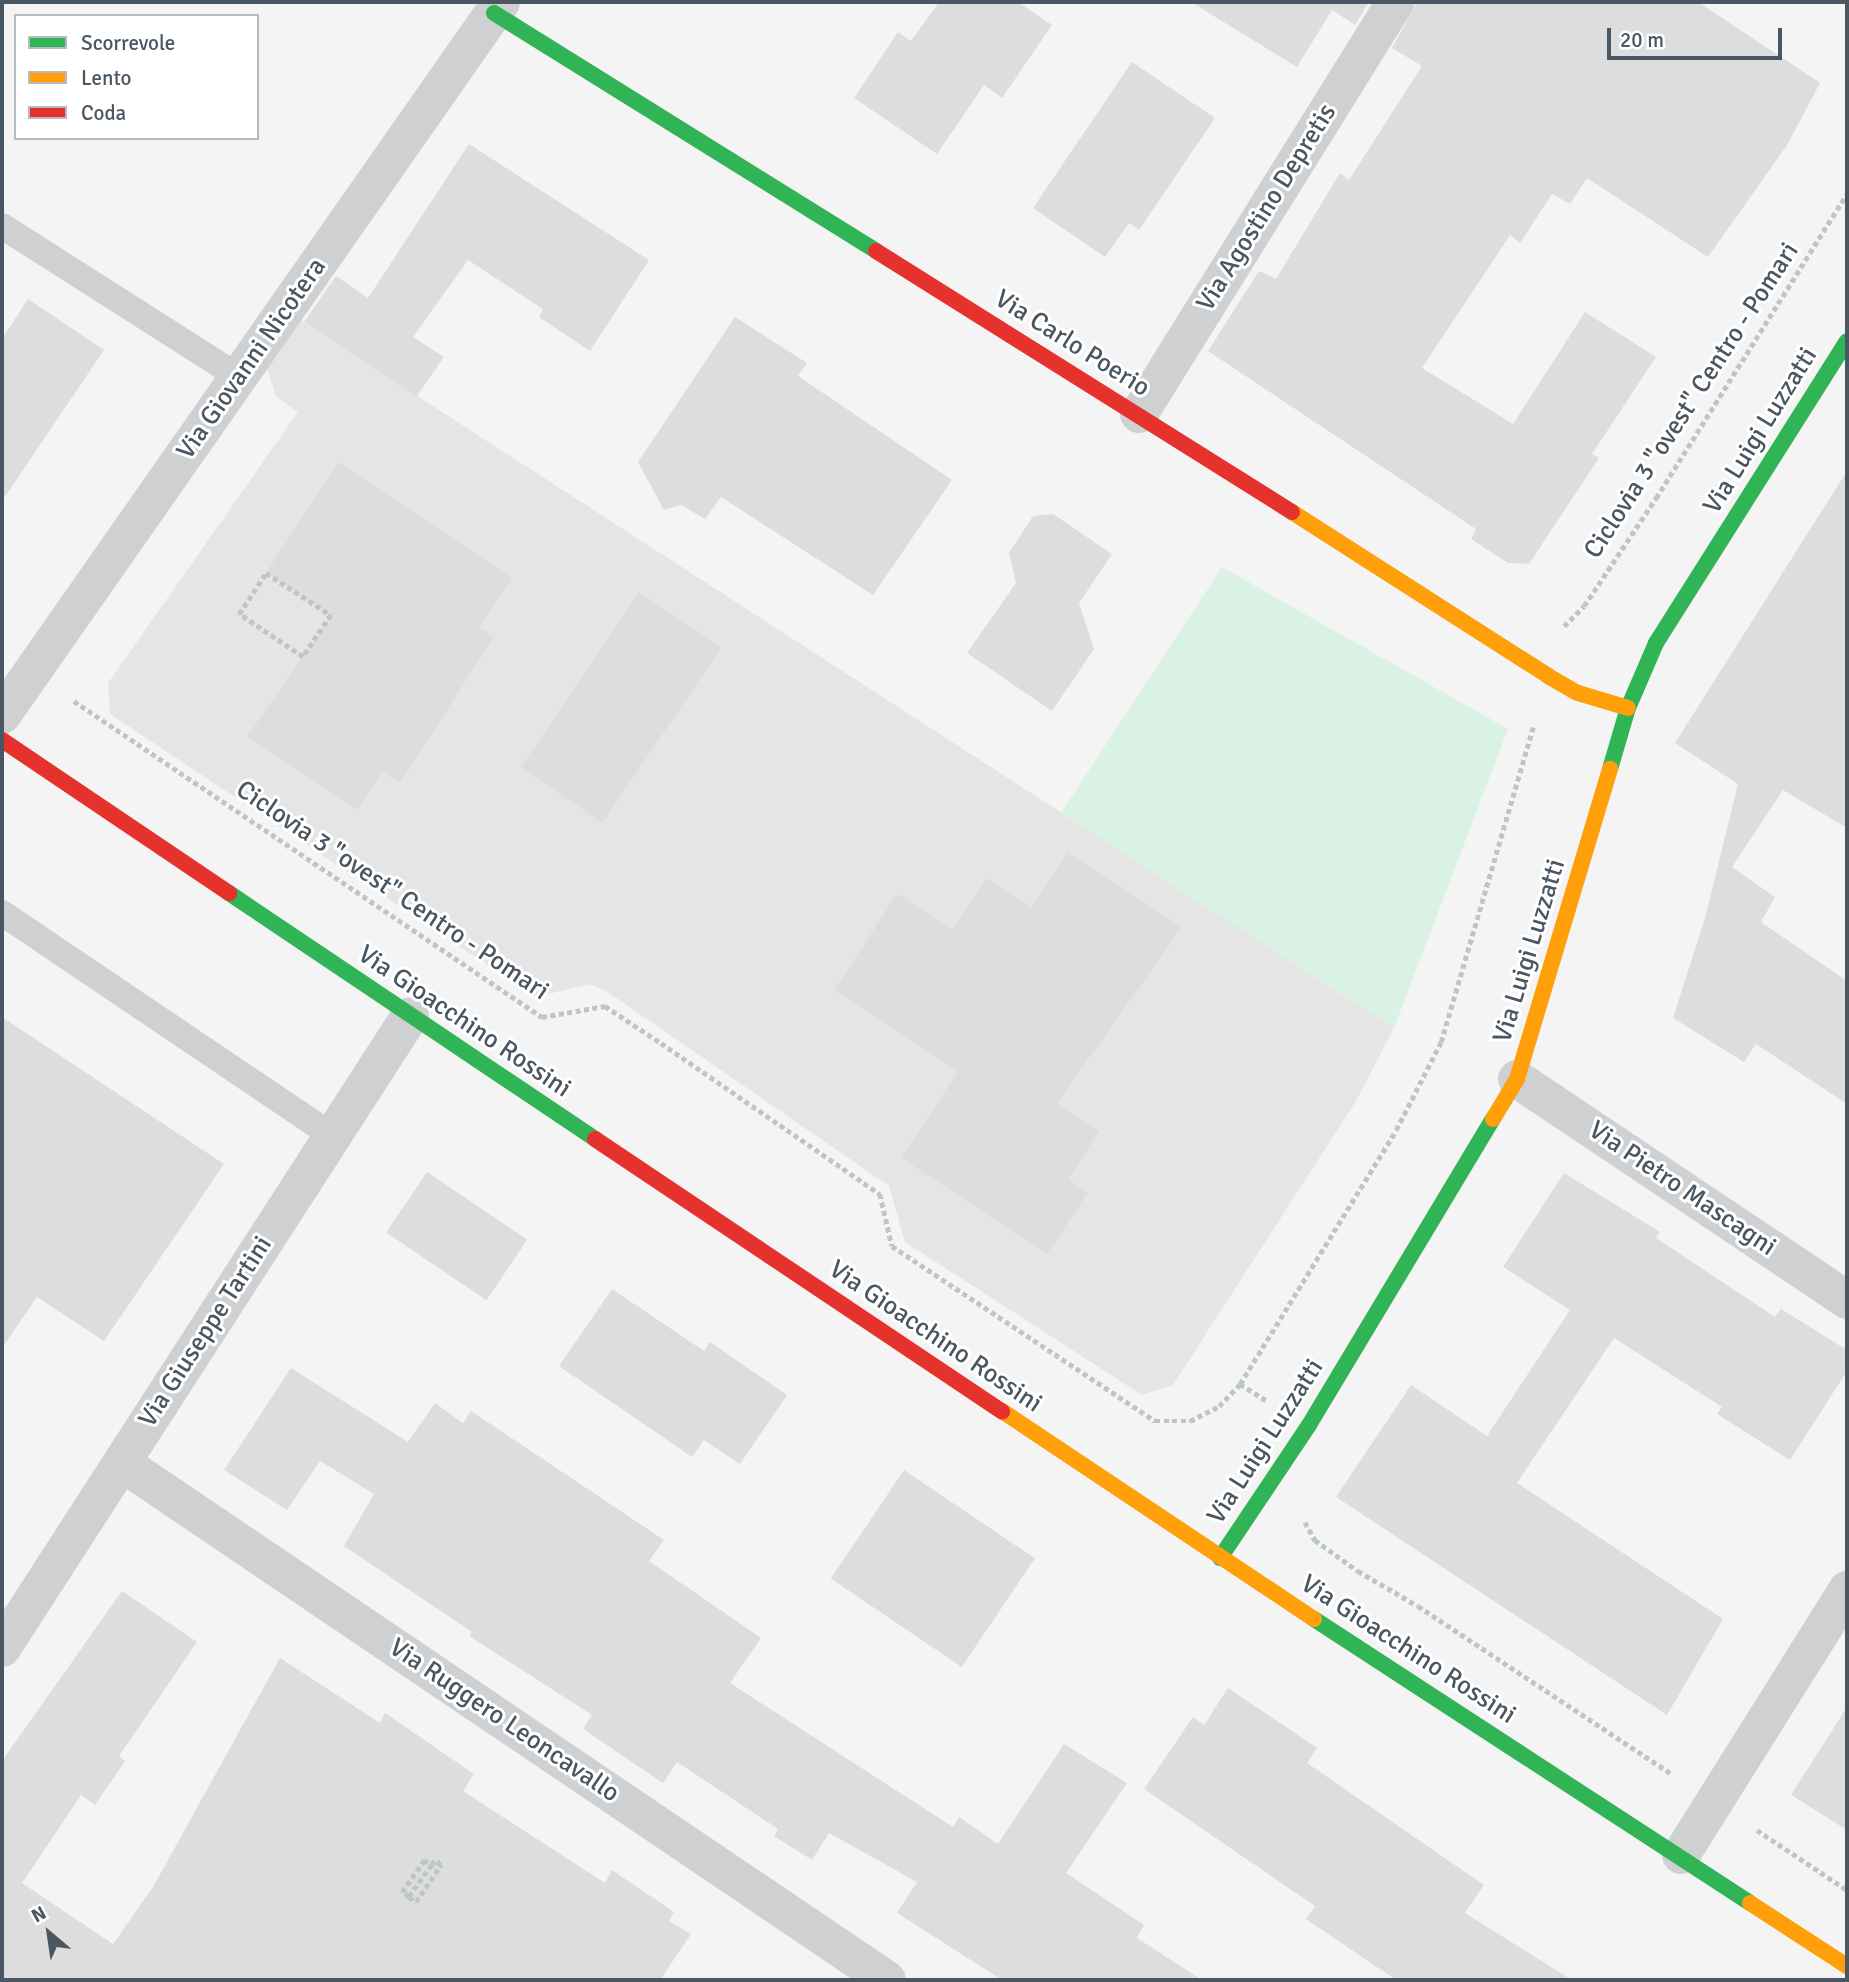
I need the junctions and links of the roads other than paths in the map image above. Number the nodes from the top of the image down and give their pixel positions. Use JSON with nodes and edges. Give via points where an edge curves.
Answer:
{"nodes":[{"id":1,"x":1395,"y":2,"type":"edge"},
{"id":2,"x":497,"y":7,"type":"edge"},
{"id":3,"x":2,"y":226,"type":"edge"},
{"id":4,"x":1847,"y":341,"type":"edge"},
{"id":5,"x":239,"y":377,"type":"junction"},
{"id":6,"x":1139,"y":414,"type":"junction"},
{"id":7,"x":1628,"y":708,"type":"junction"},
{"id":8,"x":2,"y":715,"type":"edge"},
{"id":9,"x":2,"y":740,"type":"edge"},
{"id":10,"x":2,"y":913,"type":"edge"},
{"id":11,"x":410,"y":1016,"type":"junction"},
{"id":12,"x":1517,"y":1079,"type":"junction"},
{"id":13,"x":332,"y":1136,"type":"junction"},
{"id":14,"x":1847,"y":1300,"type":"edge"},
{"id":15,"x":122,"y":1463,"type":"junction"},
{"id":16,"x":1220,"y":1558,"type":"junction"},
{"id":17,"x":1847,"y":1590,"type":"edge"},
{"id":18,"x":2,"y":1648,"type":"edge"},
{"id":19,"x":1681,"y":1856,"type":"junction"},
{"id":20,"x":1847,"y":1966,"type":"edge"},
{"id":21,"x":887,"y":1980,"type":"edge"}],
"edges":[{"from":1,"to":6,"type":"street","name":"Via Agostino Depretis"},
{"from":2,"to":5,"type":"street","name":"Via Giovanni Nicotera"},
{"from":2,"to":6,"type":"street","name":"Via Carlo Poerio"},
{"from":3,"to":5,"type":"lane"},
{"from":4,"to":7,"type":"street","name":"Via Luigi Luzzatti","via":[[1656,643]]},
{"from":5,"to":8,"type":"street","name":"Via Giovanni Nicotera"},
{"from":6,"to":7,"type":"street","name":"Via Carlo Poerio","via":[[1548,676],[1578,693]]},
{"from":7,"to":12,"type":"street","name":"Via Luigi Luzzatti"},
{"from":9,"to":11,"type":"street","name":"Via Gioacchino Rossini"},
{"from":10,"to":13,"type":"lane"},
{"from":11,"to":13,"type":"street","name":"Via Giuseppe Tartini"},
{"from":11,"to":16,"type":"street","name":"Via Gioacchino Rossini"},
{"from":12,"to":14,"type":"street","name":"Via Pietro Mascagni"},
{"from":12,"to":16,"type":"street","name":"Via Luigi Luzzatti","via":[[1309,1425]]},
{"from":13,"to":15,"type":"street","name":"Via Giuseppe Tartini"},
{"from":15,"to":18,"type":"street","name":"Via Giuseppe Tartini"},
{"from":15,"to":21,"type":"street","name":"Via Ruggero Leoncavallo"},
{"from":16,"to":19,"type":"street","name":"Via Gioacchino Rossini"},
{"from":17,"to":19,"type":"street"},
{"from":19,"to":20,"type":"street","name":"Via Gioacchino Rossini"}]}
